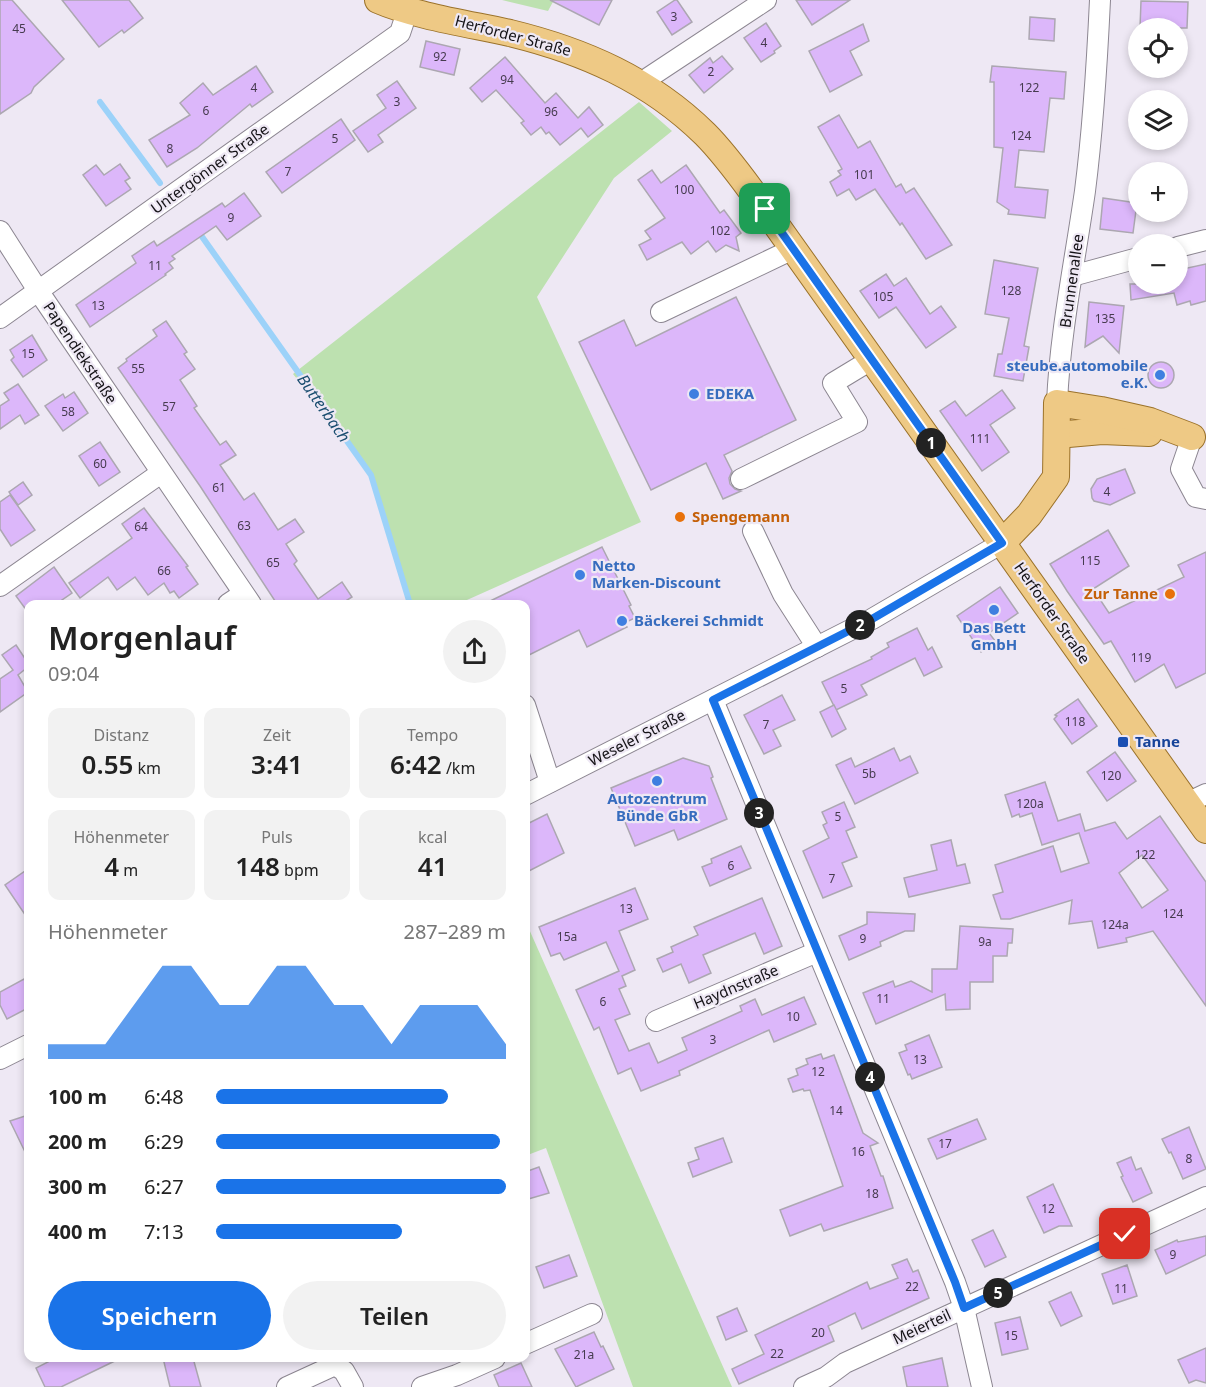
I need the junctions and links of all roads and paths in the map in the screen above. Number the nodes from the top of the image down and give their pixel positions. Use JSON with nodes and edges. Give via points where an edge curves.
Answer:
{"nodes":[{"id":1,"x":378,"y":0,"type":"edge"},
{"id":2,"x":766,"y":0,"type":"edge"},
{"id":3,"x":1100,"y":0,"type":"edge"},
{"id":4,"x":408,"y":9,"type":"junction"},
{"id":5,"x":639,"y":84,"type":"junction"},
{"id":6,"x":0,"y":231,"type":"edge"},
{"id":7,"x":1206,"y":240,"type":"edge"},
{"id":8,"x":1188,"y":244,"type":"edge"},
{"id":9,"x":793,"y":249,"type":"junction"},
{"id":10,"x":1128,"y":261,"type":"edge"},
{"id":11,"x":1072,"y":276,"type":"junction"},
{"id":12,"x":39,"y":292,"type":"junction"},
{"id":13,"x":661,"y":312,"type":"dead end"},
{"id":14,"x":0,"y":318,"type":"edge"},
{"id":15,"x":871,"y":360,"type":"junction"},
{"id":16,"x":1057,"y":403,"type":"junction"},
{"id":17,"x":1057,"y":435,"type":"junction"},
{"id":18,"x":1199,"y":437,"type":"edge"},
{"id":19,"x":161,"y":473,"type":"junction"},
{"id":20,"x":741,"y":479,"type":"dead end"},
{"id":21,"x":1206,"y":499,"type":"edge"},
{"id":22,"x":753,"y":531,"type":"dead end"},
{"id":23,"x":1002,"y":543,"type":"junction"},
{"id":24,"x":0,"y":586,"type":"edge"},
{"id":25,"x":240,"y":600,"type":"edge"},
{"id":26,"x":817,"y":647,"type":"junction"},
{"id":27,"x":713,"y":700,"type":"junction"},
{"id":28,"x":530,"y":720,"type":"edge"},
{"id":29,"x":550,"y":782,"type":"junction"},
{"id":30,"x":530,"y":792,"type":"edge"},
{"id":31,"x":1197,"y":799,"type":"edge"},
{"id":32,"x":1206,"y":830,"type":"edge"},
{"id":33,"x":817,"y":952,"type":"junction"},
{"id":34,"x":656,"y":1021,"type":"dead end"},
{"id":35,"x":24,"y":1047,"type":"edge"},
{"id":36,"x":0,"y":1059,"type":"edge"},
{"id":37,"x":1206,"y":1197,"type":"edge"},
{"id":38,"x":964,"y":1308,"type":"junction"},
{"id":39,"x":592,"y":1314,"type":"dead end"},
{"id":40,"x":530,"y":1342,"type":"edge"},
{"id":41,"x":485,"y":1362,"type":"edge"},
{"id":42,"x":456,"y":1373,"type":"edge"},
{"id":43,"x":287,"y":1387,"type":"edge"},
{"id":44,"x":353,"y":1387,"type":"edge"},
{"id":45,"x":422,"y":1387,"type":"edge"},
{"id":46,"x":804,"y":1387,"type":"edge"},
{"id":47,"x":982,"y":1387,"type":"edge"}],
"edges":[{"from":1,"to":4,"type":"main road","name":"Herforder Straße"},
{"from":2,"to":5,"type":"street"},
{"from":3,"to":11,"type":"street","name":"Brunnenallee","via":[[1094,113]]},
{"from":4,"to":5,"type":"main road","name":"Herforder Straße","via":[[565,48]]},
{"from":4,"to":12,"type":"street","name":"Untergönner Straße","via":[[400,33]]},
{"from":5,"to":9,"type":"main road","name":"Herforder Straße","via":[[706,135]]},
{"from":6,"to":12,"type":"street","name":"Papendiekstraße"},
{"from":7,"to":8,"type":"street"},
{"from":9,"to":13,"type":"street"},
{"from":9,"to":15,"type":"main road","name":"Herforder Straße"},
{"from":10,"to":11,"type":"street"},
{"from":11,"to":16,"type":"street","name":"Brunnenallee"},
{"from":12,"to":14,"type":"street","name":"Untergönner Straße"},
{"from":12,"to":19,"type":"street","name":"Papendiekstraße"},
{"from":15,"to":20,"type":"street","via":[[833,384],[857,422]]},
{"from":15,"to":23,"type":"main road","name":"Herforder Straße"},
{"from":16,"to":17,"type":"main road","name":"Brunnenallee"},
{"from":16,"to":18,"type":"main road","via":[[1101,410]]},
{"from":17,"to":18,"type":"main road","via":[[1102,431]]},
{"from":17,"to":23,"type":"main road","name":"Brunnenallee","via":[[1056,477],[1029,515]]},
{"from":18,"to":21,"type":"street","via":[[1180,469],[1196,497]]},
{"from":19,"to":24,"type":"street"},
{"from":19,"to":25,"type":"street","name":"Papendiekstraße"},
{"from":22,"to":26,"type":"street","via":[[783,594]]},
{"from":23,"to":26,"type":"street","name":"Weseler Straße"},
{"from":23,"to":31,"type":"main road","name":"Herforder Straße"},
{"from":26,"to":27,"type":"street","name":"Weseler Straße"},
{"from":27,"to":29,"type":"street","name":"Weseler Straße"},
{"from":27,"to":33,"type":"street"},
{"from":28,"to":29,"type":"street"},
{"from":29,"to":30,"type":"street","name":"Weseler Straße"},
{"from":31,"to":32,"type":"main road","name":"Herforder Straße"},
{"from":33,"to":34,"type":"street","name":"Haydnstraße"},
{"from":33,"to":38,"type":"street"},
{"from":35,"to":36,"type":"street"},
{"from":37,"to":38,"type":"street","name":"Meierteil"},
{"from":38,"to":46,"type":"street","name":"Meierteil","via":[[845,1363]]},
{"from":38,"to":47,"type":"street"},
{"from":39,"to":40,"type":"street"},
{"from":41,"to":42,"type":"street"},
{"from":42,"to":45,"type":"street"},
{"from":43,"to":44,"type":"street","via":[[335,1365],[344,1371]]}]}
